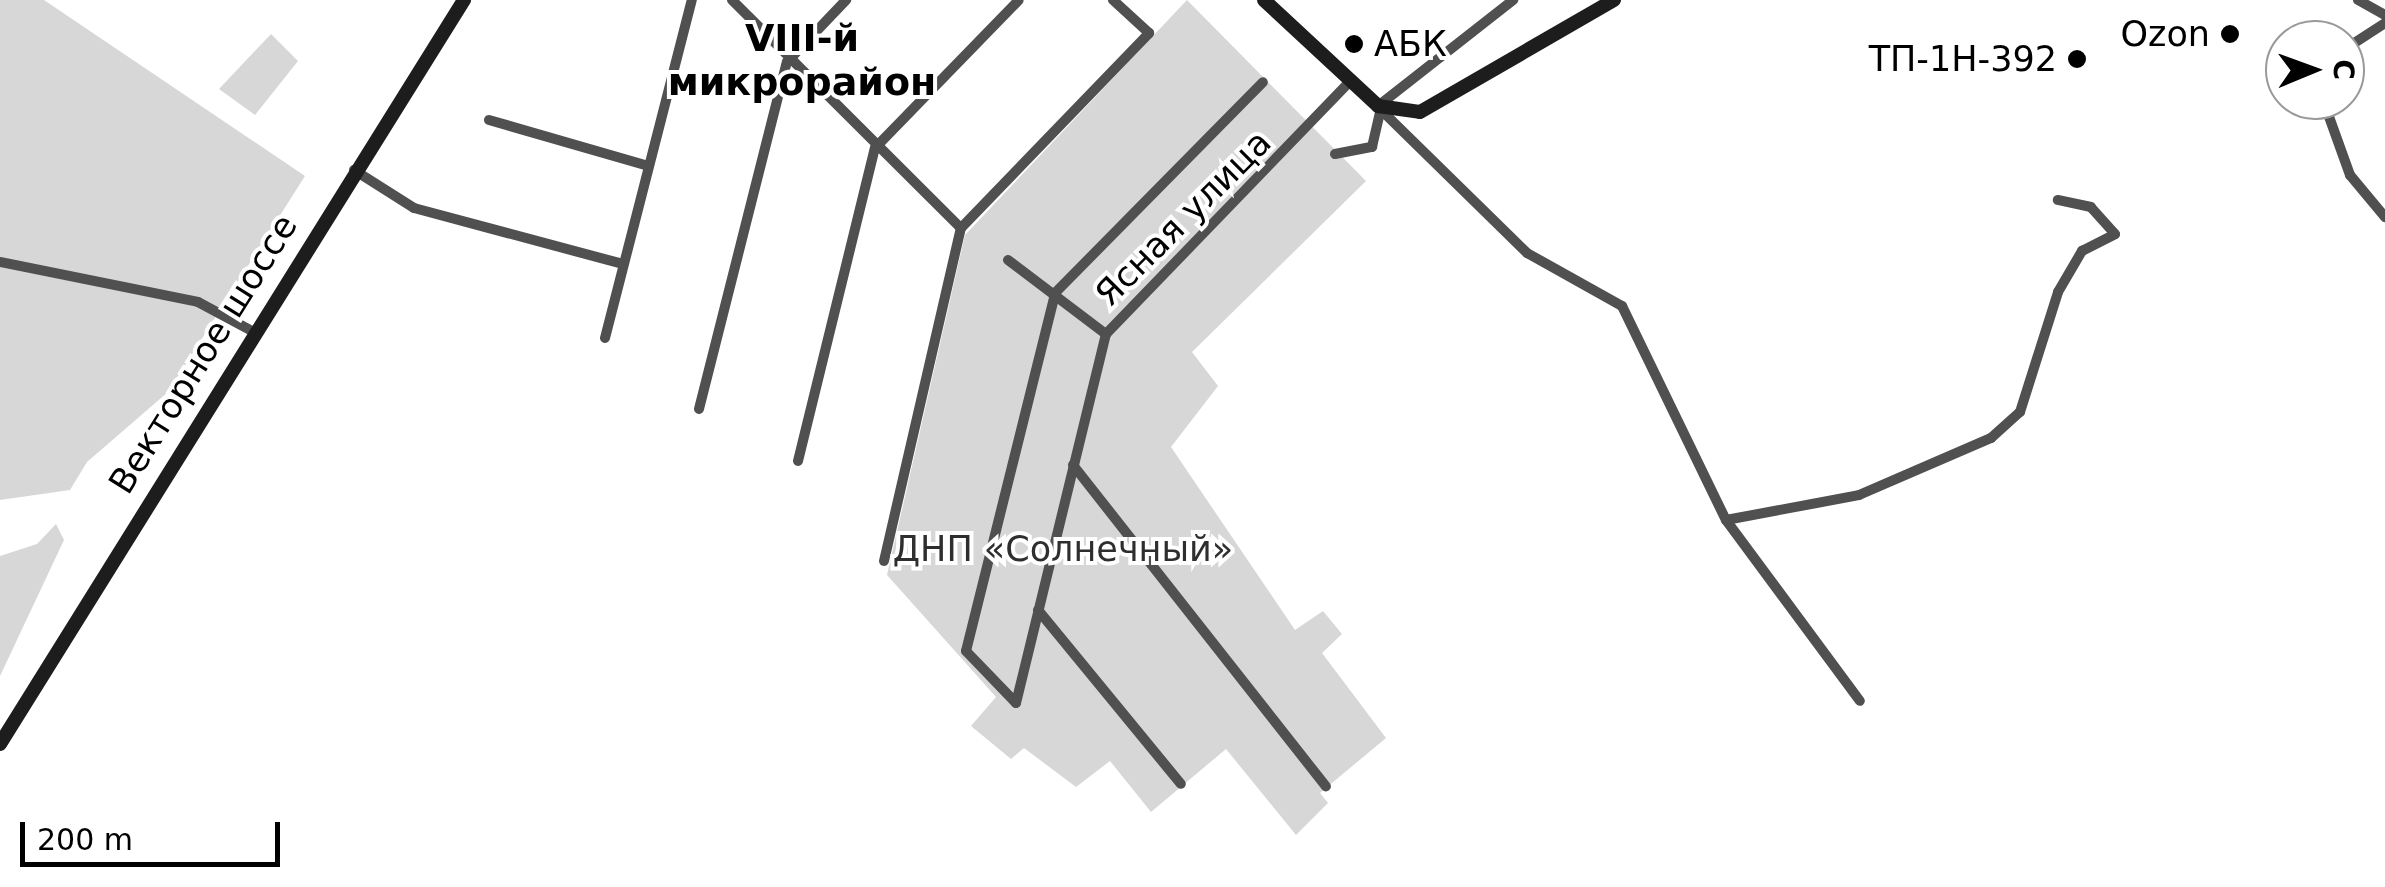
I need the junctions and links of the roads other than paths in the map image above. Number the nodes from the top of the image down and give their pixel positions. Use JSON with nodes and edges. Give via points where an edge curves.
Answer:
{"nodes":[{"id":1,"x":464,"y":0,"type":"edge"},
{"id":2,"x":692,"y":0,"type":"edge"},
{"id":3,"x":732,"y":0,"type":"edge"},
{"id":4,"x":846,"y":0,"type":"edge"},
{"id":5,"x":1019,"y":0,"type":"edge"},
{"id":6,"x":1113,"y":0,"type":"edge"},
{"id":7,"x":1264,"y":0,"type":"edge"},
{"id":8,"x":1513,"y":0,"type":"edge"},
{"id":9,"x":1614,"y":0,"type":"edge"},
{"id":10,"x":2358,"y":0,"type":"edge"},
{"id":11,"x":2385,"y":14,"type":"edge"},
{"id":12,"x":787,"y":62,"type":"junction"},
{"id":13,"x":1350,"y":81,"type":"junction"},
{"id":14,"x":1263,"y":82,"type":"dead end"},
{"id":15,"x":1378,"y":106,"type":"junction"},
{"id":16,"x":489,"y":120,"type":"dead end"},
{"id":17,"x":2330,"y":120,"type":"edge"},
{"id":18,"x":876,"y":148,"type":"junction"},
{"id":19,"x":1335,"y":154,"type":"dead end"},
{"id":20,"x":648,"y":166,"type":"junction"},
{"id":21,"x":353,"y":169,"type":"junction"},
{"id":22,"x":2058,"y":200,"type":"dead end"},
{"id":23,"x":2385,"y":217,"type":"edge"},
{"id":24,"x":960,"y":228,"type":"junction"},
{"id":25,"x":1008,"y":260,"type":"dead end"},
{"id":26,"x":0,"y":262,"type":"edge"},
{"id":27,"x":623,"y":264,"type":"junction"},
{"id":28,"x":1055,"y":293,"type":"junction"},
{"id":29,"x":252,"y":331,"type":"junction"},
{"id":30,"x":1106,"y":334,"type":"junction"},
{"id":31,"x":605,"y":338,"type":"dead end"},
{"id":32,"x":698,"y":409,"type":"dead end"},
{"id":33,"x":798,"y":462,"type":"dead end"},
{"id":34,"x":1074,"y":466,"type":"junction"},
{"id":35,"x":1726,"y":520,"type":"junction"},
{"id":36,"x":884,"y":561,"type":"dead end"},
{"id":37,"x":1038,"y":610,"type":"junction"},
{"id":38,"x":1860,"y":701,"type":"dead end"},
{"id":39,"x":0,"y":744,"type":"edge"},
{"id":40,"x":1182,"y":784,"type":"dead end"},
{"id":41,"x":1326,"y":786,"type":"dead end"}],
"edges":[{"from":1,"to":21,"type":"main road","name":"Векторное шоссе"},
{"from":2,"to":20,"type":"street"},
{"from":3,"to":12,"type":"street"},
{"from":4,"to":12,"type":"street"},
{"from":5,"to":18,"type":"street"},
{"from":6,"to":24,"type":"street","via":[[1149,33]]},
{"from":7,"to":13,"type":"main road"},
{"from":8,"to":15,"type":"street"},
{"from":9,"to":15,"type":"main road","via":[[1440,106]]},
{"from":10,"to":11,"type":"street"},
{"from":12,"to":18,"type":"street"},
{"from":12,"to":32,"type":"street"},
{"from":13,"to":15,"type":"main road"},
{"from":13,"to":30,"type":"street","name":"Ясная улица"},
{"from":14,"to":28,"type":"street"},
{"from":15,"to":19,"type":"street","via":[[1384,123],[1372,147]]},
{"from":15,"to":35,"type":"street","via":[[1526,252],[1622,306],[1692,435]]},
{"from":16,"to":20,"type":"street"},
{"from":17,"to":23,"type":"street","via":[[2350,175]]},
{"from":18,"to":24,"type":"street"},
{"from":18,"to":33,"type":"street"},
{"from":20,"to":27,"type":"street"},
{"from":21,"to":27,"type":"street","via":[[414,208]]},
{"from":21,"to":29,"type":"main road","name":"Векторное шоссе"},
{"from":22,"to":35,"type":"street","via":[[2090,207],[2115,234],[2082,252],[2058,292],[2020,412],[1991,438],[1860,495]]},
{"from":24,"to":36,"type":"street"},
{"from":25,"to":28,"type":"street"},
{"from":26,"to":29,"type":"street","via":[[198,302]]},
{"from":27,"to":31,"type":"street"},
{"from":28,"to":30,"type":"street"},
{"from":28,"to":37,"type":"street","name":"Ясная улица","via":[[966,651],[1016,703]]},
{"from":29,"to":39,"type":"main road","name":"Векторное шоссе"},
{"from":30,"to":34,"type":"street","name":"Ясная улица"},
{"from":34,"to":37,"type":"street","name":"Ясная улица"},
{"from":34,"to":41,"type":"street"},
{"from":35,"to":38,"type":"street"},
{"from":37,"to":40,"type":"street"}]}
